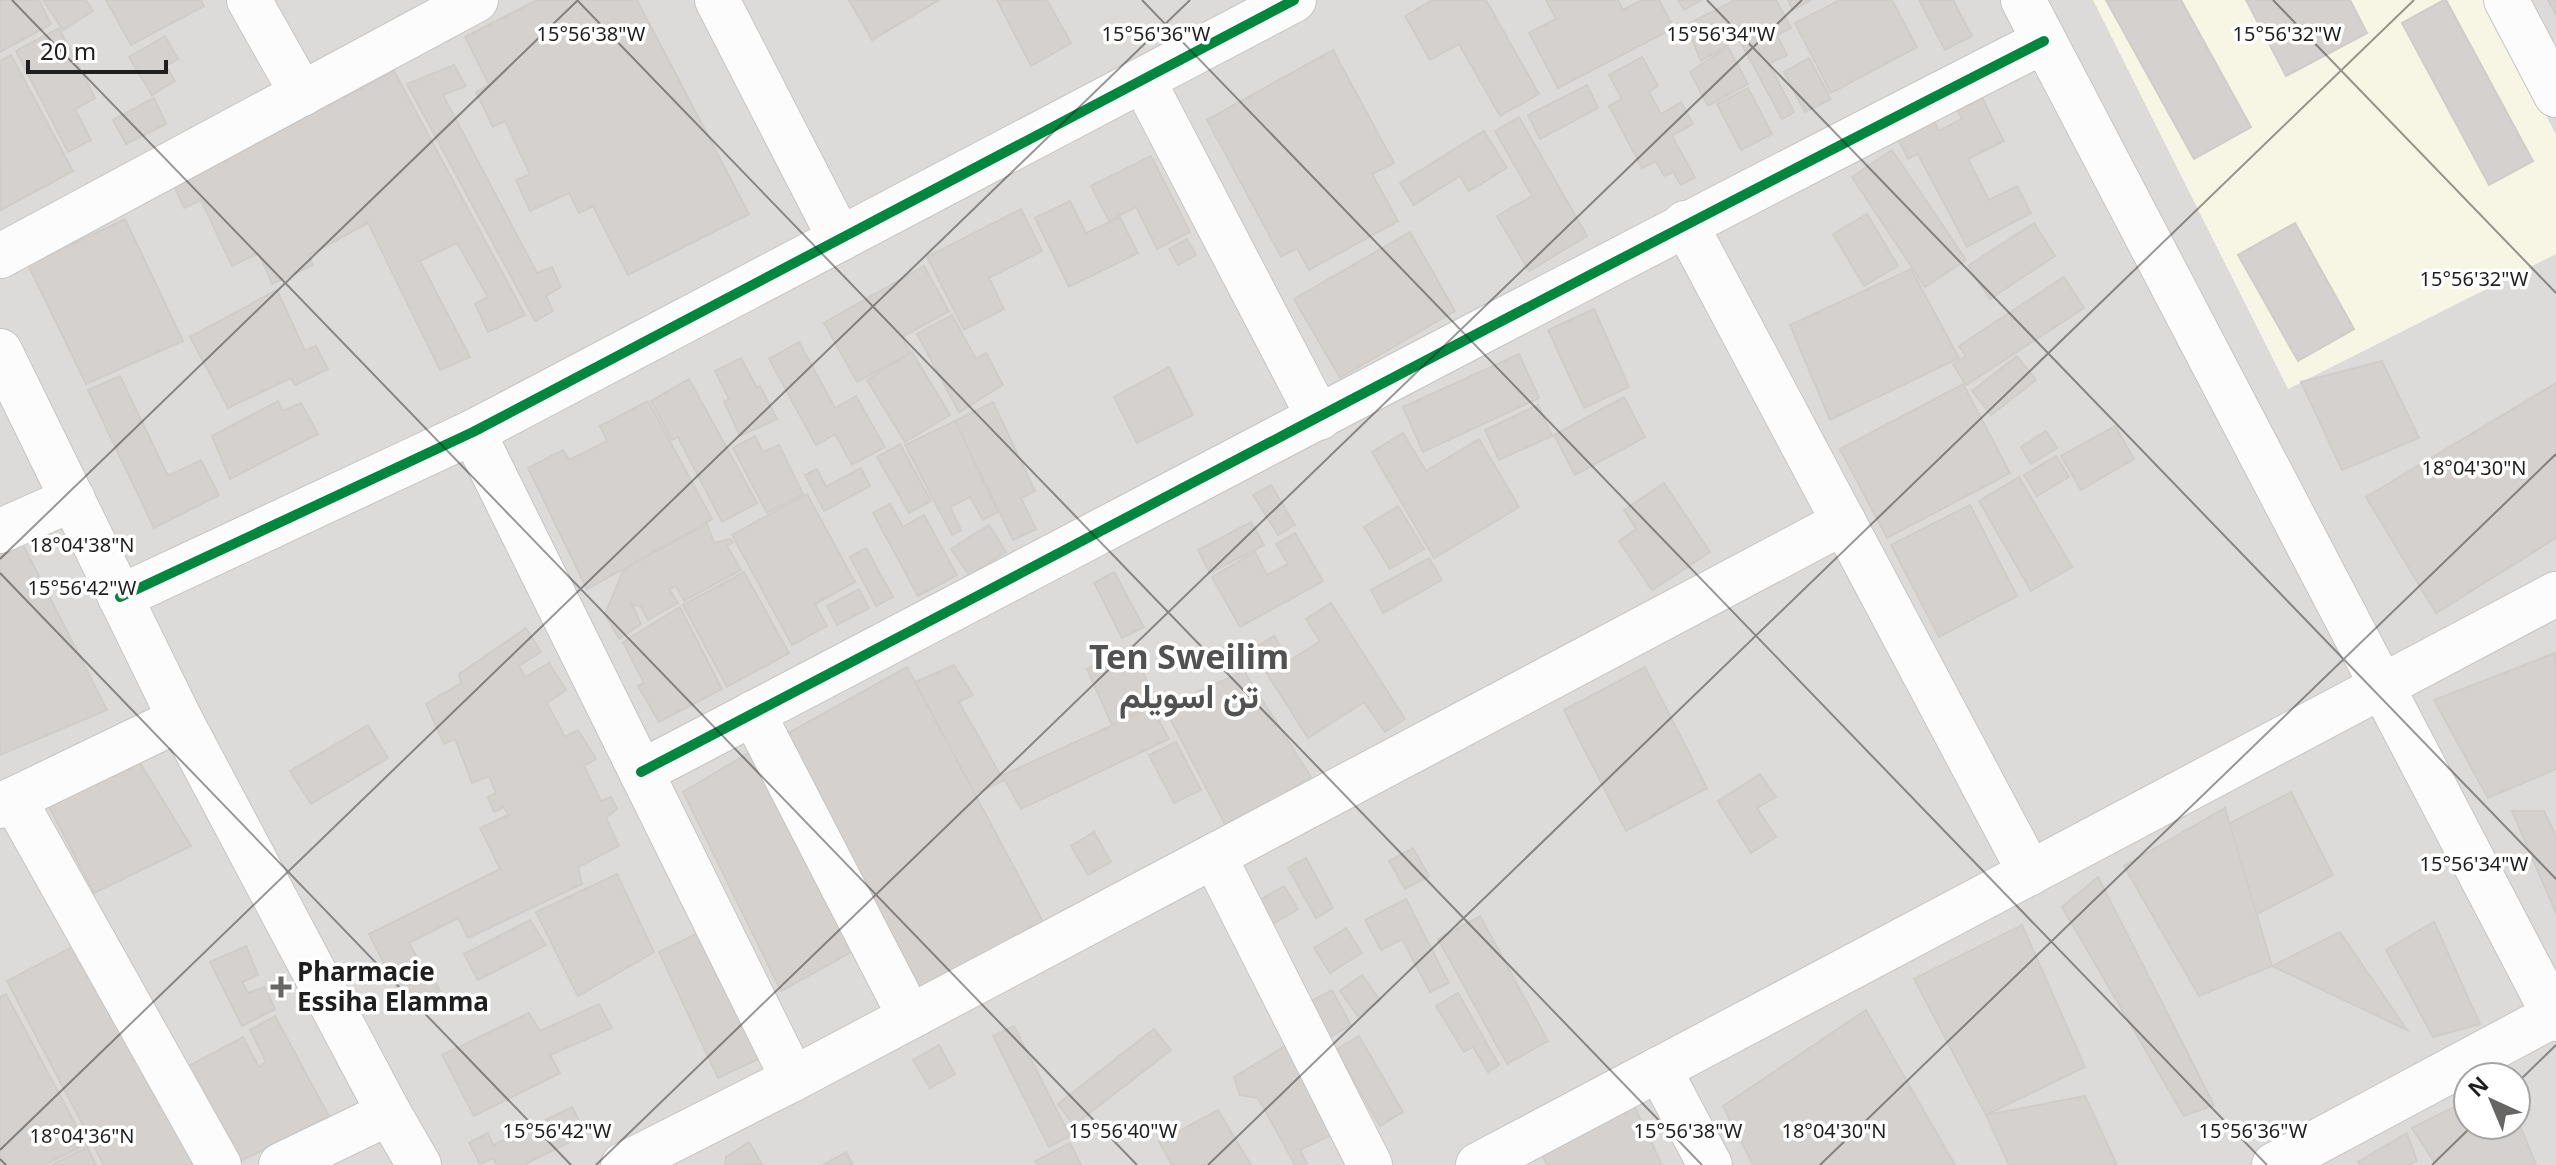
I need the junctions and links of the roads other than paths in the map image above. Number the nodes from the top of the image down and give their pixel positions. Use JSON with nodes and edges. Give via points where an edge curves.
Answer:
{"nodes":[{"id":1,"x":249,"y":0,"type":"edge"},
{"id":2,"x":476,"y":0,"type":"edge"},
{"id":3,"x":717,"y":0,"type":"edge"},
{"id":4,"x":1294,"y":0,"type":"edge"},
{"id":5,"x":2023,"y":0,"type":"edge"},
{"id":6,"x":2506,"y":0,"type":"edge"},
{"id":7,"x":2044,"y":41,"type":"junction"},
{"id":8,"x":1143,"y":80,"type":"junction"},
{"id":9,"x":2553,"y":83,"type":"edge"},
{"id":10,"x":302,"y":94,"type":"junction"},
{"id":11,"x":1685,"y":223,"type":"junction"},
{"id":12,"x":840,"y":239,"type":"junction"},
{"id":13,"x":0,"y":256,"type":"edge"},
{"id":14,"x":0,"y":351,"type":"edge"},
{"id":15,"x":1319,"y":418,"type":"junction"},
{"id":16,"x":473,"y":432,"type":"junction"},
{"id":17,"x":73,"y":499,"type":"junction"},
{"id":18,"x":1844,"y":522,"type":"junction"},
{"id":19,"x":0,"y":531,"type":"edge"},
{"id":20,"x":2556,"y":594,"type":"edge"},
{"id":21,"x":120,"y":597,"type":"junction"},
{"id":22,"x":2381,"y":685,"type":"junction"},
{"id":23,"x":753,"y":713,"type":"junction"},
{"id":24,"x":180,"y":719,"type":"junction"},
{"id":25,"x":641,"y":772,"type":"junction"},
{"id":26,"x":7,"y":802,"type":"edge"},
{"id":27,"x":1214,"y":856,"type":"junction"},
{"id":28,"x":2030,"y":873,"type":"junction"},
{"id":29,"x":910,"y":1017,"type":"junction"},
{"id":30,"x":2555,"y":1017,"type":"edge"},
{"id":31,"x":1659,"y":1069,"type":"junction"},
{"id":32,"x":793,"y":1079,"type":"junction"},
{"id":33,"x":389,"y":1113,"type":"junction"},
{"id":34,"x":219,"y":1165,"type":"edge"},
{"id":35,"x":281,"y":1165,"type":"edge"},
{"id":36,"x":419,"y":1165,"type":"edge"},
{"id":37,"x":623,"y":1165,"type":"edge"},
{"id":38,"x":1370,"y":1165,"type":"edge"},
{"id":39,"x":1478,"y":1165,"type":"edge"},
{"id":40,"x":1710,"y":1165,"type":"edge"},
{"id":41,"x":2274,"y":1165,"type":"edge"}],
"edges":[{"from":1,"to":10,"type":"street"},
{"from":2,"to":10,"type":"street"},
{"from":3,"to":12,"type":"street"},
{"from":4,"to":8,"type":"street"},
{"from":5,"to":7,"type":"street"},
{"from":6,"to":9,"type":"street"},
{"from":7,"to":11,"type":"street"},
{"from":7,"to":22,"type":"street"},
{"from":8,"to":12,"type":"street"},
{"from":8,"to":15,"type":"street"},
{"from":10,"to":13,"type":"street"},
{"from":11,"to":15,"type":"street"},
{"from":11,"to":18,"type":"street"},
{"from":12,"to":16,"type":"street"},
{"from":14,"to":17,"type":"street"},
{"from":15,"to":23,"type":"street"},
{"from":16,"to":21,"type":"street"},
{"from":16,"to":25,"type":"street"},
{"from":17,"to":19,"type":"street"},
{"from":17,"to":21,"type":"street"},
{"from":18,"to":27,"type":"street"},
{"from":18,"to":28,"type":"street"},
{"from":20,"to":22,"type":"street"},
{"from":21,"to":24,"type":"street"},
{"from":22,"to":28,"type":"street"},
{"from":22,"to":30,"type":"street"},
{"from":23,"to":25,"type":"street"},
{"from":23,"to":29,"type":"street"},
{"from":24,"to":26,"type":"street"},
{"from":24,"to":33,"type":"street"},
{"from":25,"to":32,"type":"street"},
{"from":26,"to":34,"type":"street"},
{"from":27,"to":29,"type":"street"},
{"from":27,"to":38,"type":"street"},
{"from":28,"to":31,"type":"street"},
{"from":29,"to":32,"type":"street"},
{"from":30,"to":41,"type":"street"},
{"from":31,"to":39,"type":"street"},
{"from":31,"to":40,"type":"street"},
{"from":32,"to":37,"type":"street"},
{"from":33,"to":35,"type":"street"},
{"from":33,"to":36,"type":"street"}]}
